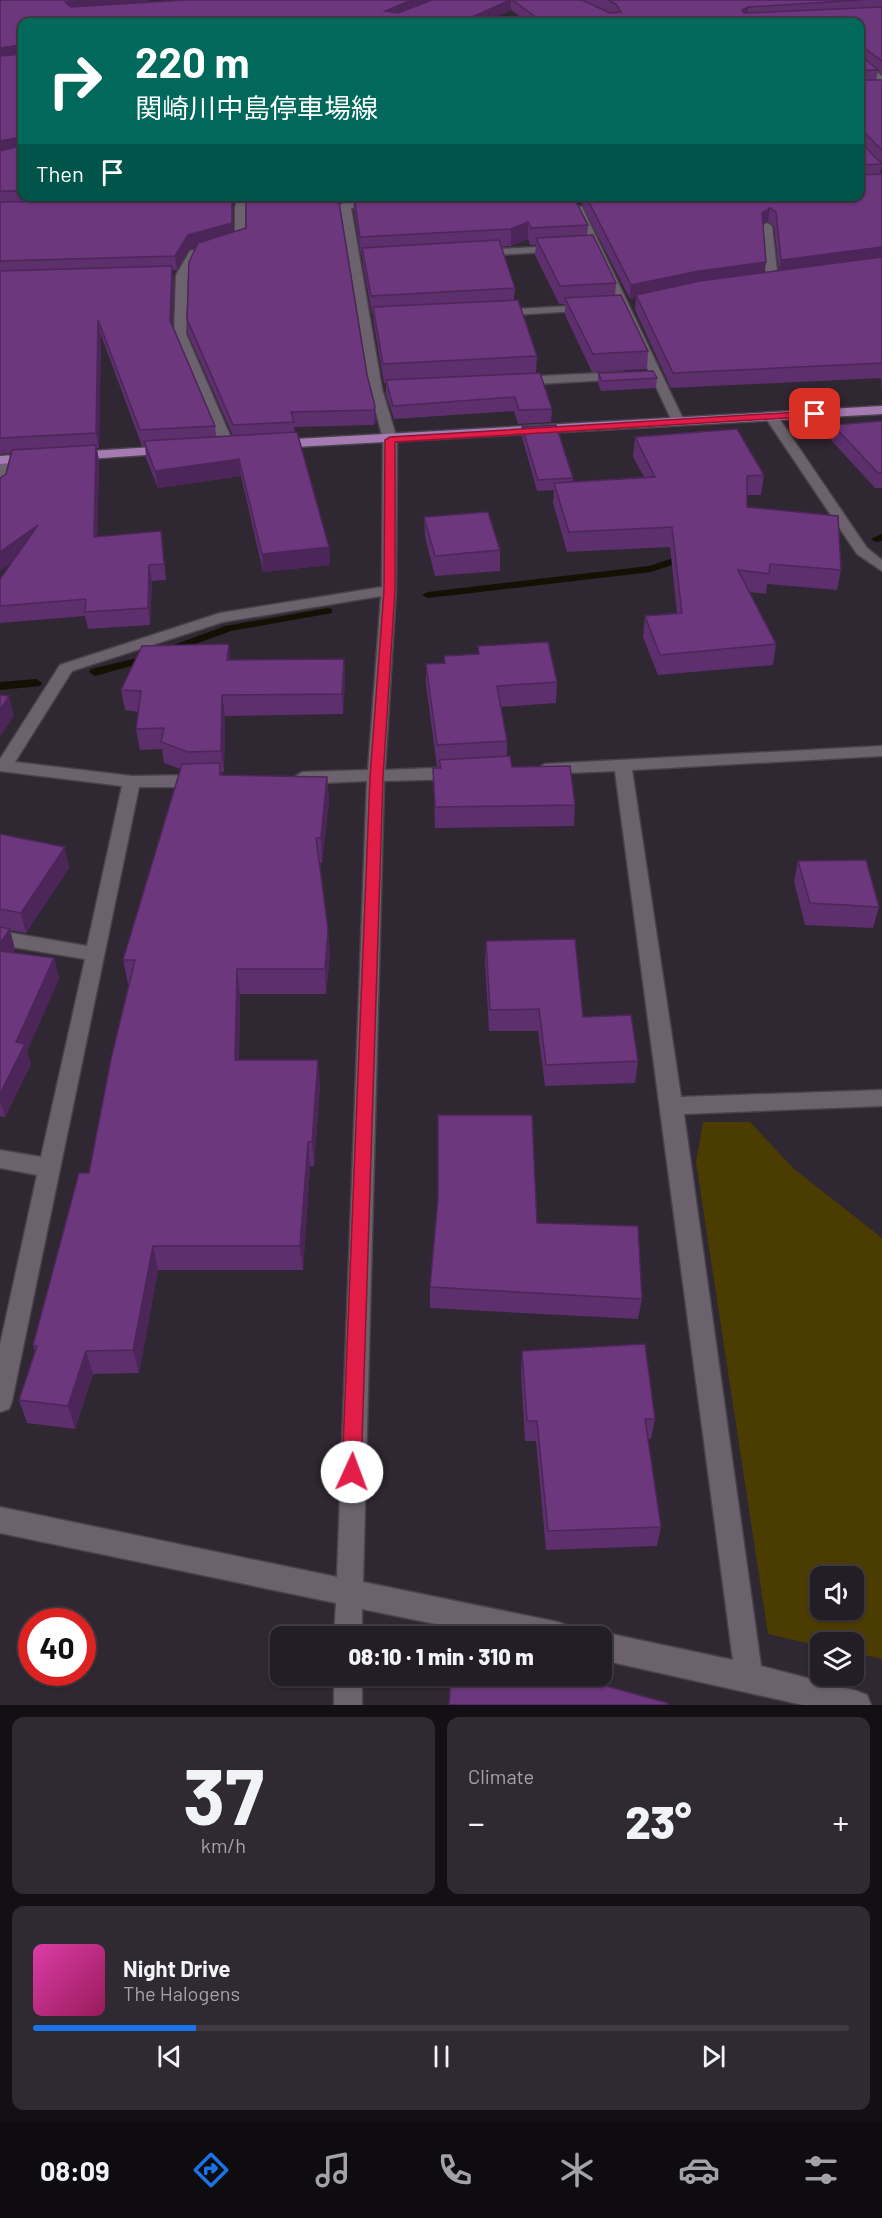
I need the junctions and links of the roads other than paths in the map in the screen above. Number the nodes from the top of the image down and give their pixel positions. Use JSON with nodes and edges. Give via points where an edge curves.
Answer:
{"nodes":[{"id":1,"x":864,"y":65,"type":"edge"},
{"id":2,"x":882,"y":81,"type":"edge"},
{"id":3,"x":871,"y":87,"type":"edge"},
{"id":4,"x":882,"y":87,"type":"edge"},
{"id":5,"x":570,"y":201,"type":"edge"},
{"id":6,"x":391,"y":203,"type":"edge"},
{"id":7,"x":238,"y":204,"type":"edge"},
{"id":8,"x":767,"y":226,"type":"edge"},
{"id":9,"x":584,"y":248,"type":"junction"},
{"id":10,"x":470,"y":254,"type":"edge"},
{"id":11,"x":772,"y":280,"type":"edge"},
{"id":12,"x":618,"y":306,"type":"junction"},
{"id":13,"x":483,"y":314,"type":"edge"},
{"id":14,"x":647,"y":374,"type":"junction"},
{"id":15,"x":506,"y":382,"type":"edge"},
{"id":16,"x":882,"y":410,"type":"edge"},
{"id":17,"x":771,"y":417,"type":"junction"},
{"id":18,"x":678,"y":421,"type":"junction"},
{"id":19,"x":390,"y":440,"type":"junction"},
{"id":20,"x":263,"y":445,"type":"edge"},
{"id":21,"x":228,"y":447,"type":"edge"},
{"id":22,"x":182,"y":449,"type":"edge"},
{"id":23,"x":4,"y":460,"type":"edge"},
{"id":24,"x":0,"y":489,"type":"edge"},
{"id":25,"x":882,"y":567,"type":"edge"},
{"id":26,"x":389,"y":590,"type":"junction"},
{"id":27,"x":882,"y":751,"type":"edge"},
{"id":28,"x":623,"y":765,"type":"junction"},
{"id":29,"x":2,"y":766,"type":"edge"},
{"id":30,"x":529,"y":770,"type":"edge"},
{"id":31,"x":470,"y":772,"type":"edge"},
{"id":32,"x":376,"y":777,"type":"junction"},
{"id":33,"x":283,"y":779,"type":"edge"},
{"id":34,"x":213,"y":781,"type":"edge"},
{"id":35,"x":132,"y":782,"type":"junction"},
{"id":36,"x":0,"y":938,"type":"edge"},
{"id":37,"x":94,"y":954,"type":"junction"},
{"id":38,"x":882,"y":1098,"type":"edge"},
{"id":39,"x":672,"y":1106,"type":"junction"},
{"id":40,"x":0,"y":1159,"type":"edge"},
{"id":41,"x":51,"y":1168,"type":"junction"},
{"id":42,"x":0,"y":1401,"type":"edge"},
{"id":43,"x":0,"y":1520,"type":"edge"},
{"id":44,"x":348,"y":1592,"type":"junction"},
{"id":45,"x":348,"y":1626,"type":"edge"},
{"id":46,"x":510,"y":1626,"type":"edge"},
{"id":47,"x":612,"y":1648,"type":"edge"},
{"id":48,"x":749,"y":1677,"type":"junction"},
{"id":49,"x":348,"y":1686,"type":"edge"},
{"id":50,"x":348,"y":1705,"type":"edge"},
{"id":51,"x":857,"y":1705,"type":"edge"}],
"edges":[{"from":1,"to":2,"type":"street"},
{"from":3,"to":4,"type":"street"},
{"from":5,"to":9,"type":"street"},
{"from":6,"to":19,"type":"street","via":[[345,205],[360,259]]},
{"from":7,"to":21,"type":"street","via":[[240,240],[194,253],[177,275],[180,334]]},
{"from":8,"to":11,"type":"street"},
{"from":9,"to":10,"type":"street"},
{"from":9,"to":12,"type":"street"},
{"from":12,"to":13,"type":"street"},
{"from":12,"to":14,"type":"street"},
{"from":14,"to":15,"type":"street"},
{"from":14,"to":18,"type":"street"},
{"from":16,"to":17,"type":"main road"},
{"from":17,"to":18,"type":"main road"},
{"from":17,"to":25,"type":"street","via":[[862,551]]},
{"from":18,"to":19,"type":"main road"},
{"from":19,"to":20,"type":"main road"},
{"from":19,"to":26,"type":"street"},
{"from":22,"to":23,"type":"main road"},
{"from":23,"to":24,"type":"street"},
{"from":26,"to":29,"type":"street","via":[[220,618],[66,668]]},
{"from":26,"to":32,"type":"street"},
{"from":27,"to":28,"type":"street"},
{"from":28,"to":30,"type":"street"},
{"from":28,"to":39,"type":"street"},
{"from":29,"to":35,"type":"street"},
{"from":31,"to":32,"type":"street"},
{"from":32,"to":33,"type":"street"},
{"from":32,"to":44,"type":"street"},
{"from":34,"to":35,"type":"street"},
{"from":35,"to":37,"type":"street"},
{"from":36,"to":37,"type":"street"},
{"from":37,"to":41,"type":"street"},
{"from":38,"to":39,"type":"street"},
{"from":39,"to":48,"type":"street"},
{"from":40,"to":41,"type":"street"},
{"from":41,"to":42,"type":"street"},
{"from":43,"to":44,"type":"street"},
{"from":44,"to":45,"type":"street"},
{"from":44,"to":46,"type":"street"},
{"from":47,"to":48,"type":"street"},
{"from":48,"to":51,"type":"street"},
{"from":49,"to":50,"type":"street"}]}
